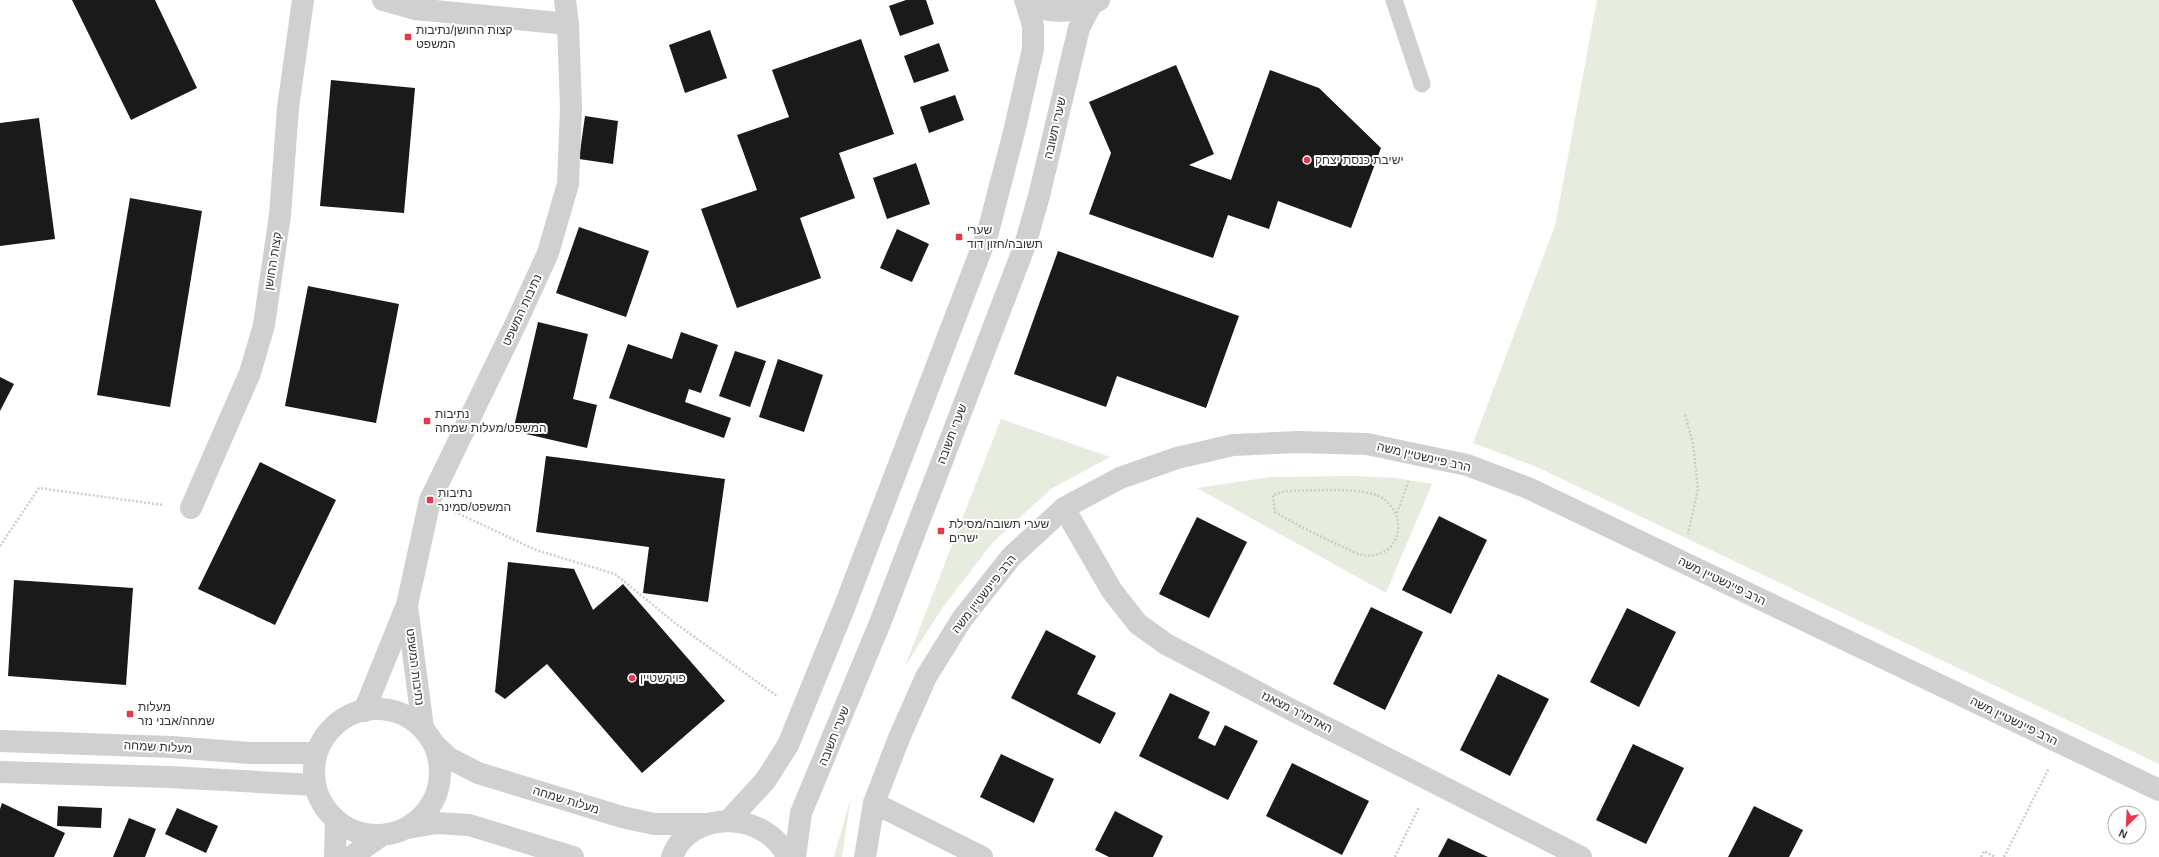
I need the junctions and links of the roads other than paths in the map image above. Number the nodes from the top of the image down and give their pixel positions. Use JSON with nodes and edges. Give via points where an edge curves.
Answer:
{"nodes":[{"id":1,"x":303,"y":0,"type":"edge"},
{"id":2,"x":383,"y":0,"type":"edge"},
{"id":3,"x":565,"y":0,"type":"edge"},
{"id":4,"x":1394,"y":0,"type":"edge"},
{"id":5,"x":1025,"y":1,"type":"edge"},
{"id":6,"x":1095,"y":3,"type":"edge"},
{"id":7,"x":568,"y":24,"type":"junction"},
{"id":8,"x":1422,"y":84,"type":"dead end"},
{"id":9,"x":191,"y":508,"type":"road end"},
{"id":10,"x":1064,"y":508,"type":"junction"},
{"id":11,"x":407,"y":605,"type":"junction"},
{"id":12,"x":364,"y":711,"type":"junction"},
{"id":13,"x":428,"y":736,"type":"junction"},
{"id":14,"x":0,"y":741,"type":"edge"},
{"id":15,"x":316,"y":753,"type":"junction"},
{"id":16,"x":0,"y":772,"type":"edge"},
{"id":17,"x":315,"y":785,"type":"junction"},
{"id":18,"x":2159,"y":790,"type":"edge"},
{"id":19,"x":874,"y":803,"type":"junction"},
{"id":20,"x":336,"y":820,"type":"junction"},
{"id":21,"x":729,"y":820,"type":"junction"},
{"id":22,"x":707,"y":824,"type":"junction"},
{"id":23,"x":405,"y":829,"type":"junction"},
{"id":24,"x":382,"y":835,"type":"junction"},
{"id":25,"x":335,"y":857,"type":"edge"},
{"id":26,"x":351,"y":857,"type":"edge"},
{"id":27,"x":573,"y":857,"type":"edge"},
{"id":28,"x":672,"y":857,"type":"edge"},
{"id":29,"x":787,"y":857,"type":"edge"},
{"id":30,"x":795,"y":857,"type":"edge"},
{"id":31,"x":865,"y":857,"type":"edge"},
{"id":32,"x":982,"y":857,"type":"edge"},
{"id":33,"x":1581,"y":857,"type":"edge"}],
"edges":[{"from":1,"to":9,"type":"street","name":"קצות החושן","via":[[288,108],[280,216],[264,325],[250,373]]},
{"from":2,"to":7,"type":"street","via":[[415,9]]},
{"from":3,"to":7,"type":"street","name":"נתיבות המשפט"},
{"from":4,"to":8,"type":"lane"},
{"from":5,"to":6,"type":"street","via":[[1047,10],[1062,11]]},
{"from":5,"to":21,"type":"street","via":[[1033,26],[1033,49],[988,232],[847,601],[788,745],[765,781]]},
{"from":6,"to":30,"type":"street","name":"שערי תשובה","via":[[1079,28],[1025,245],[880,623],[801,813]]},
{"from":7,"to":11,"type":"street","name":"נתיבות המשפט","via":[[571,107],[568,184],[548,253],[430,500]]},
{"from":10,"to":18,"type":"street","name":"הרב פיינשטיין משה","via":[[1120,478],[1177,458],[1233,445],[1298,442],[1367,444],[1467,465],[1528,488]]},
{"from":10,"to":19,"type":"street","name":"הרב פיינשטיין משה","via":[[1011,557],[962,620],[926,677]]},
{"from":10,"to":33,"type":"street","name":"האדמו\"ר מצאנז","via":[[1112,591],[1138,624],[1166,644]]},
{"from":11,"to":12,"type":"street","name":"נתיבות המשפט"},
{"from":11,"to":13,"type":"street","name":"נתיבות המשפט"},
{"from":12,"to":13,"type":"street","via":[[390,710],[408,716]]},
{"from":12,"to":15,"type":"street","via":[[353,713],[337,723],[324,737]]},
{"from":13,"to":22,"type":"street","name":"מעלות שמחה","via":[[449,758],[478,773],[622,817],[654,824]]},
{"from":13,"to":23,"type":"street","via":[[440,764],[440,783],[433,802],[421,818]]},
{"from":14,"to":15,"type":"street","name":"מעלות שמחה"},
{"from":15,"to":17,"type":"street"},
{"from":16,"to":17,"type":"street"},
{"from":17,"to":20,"type":"street","via":[[322,804]]},
{"from":19,"to":31,"type":"street","name":"הרב פיינשטיין משה"},
{"from":19,"to":32,"type":"street"},
{"from":20,"to":24,"type":"street","via":[[355,831]]},
{"from":20,"to":25,"type":"street"},
{"from":21,"to":22,"type":"street"},
{"from":21,"to":29,"type":"street","via":[[751,824],[770,835]]},
{"from":22,"to":28,"type":"street","via":[[688,835]]},
{"from":23,"to":24,"type":"street"},
{"from":23,"to":27,"type":"street","via":[[436,823],[469,825]]},
{"from":24,"to":26,"type":"street"}]}
